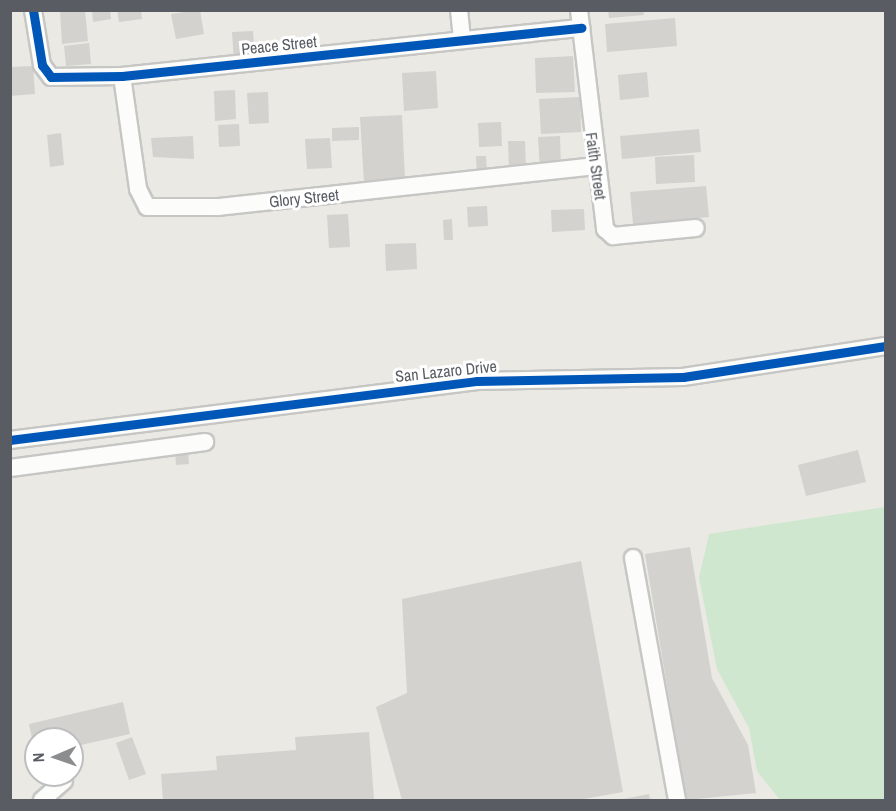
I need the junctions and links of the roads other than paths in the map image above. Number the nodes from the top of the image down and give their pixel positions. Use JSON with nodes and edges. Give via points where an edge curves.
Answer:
{"nodes":[{"id":1,"x":33,"y":10,"type":"edge"},
{"id":2,"x":459,"y":10,"type":"edge"},
{"id":3,"x":579,"y":10,"type":"edge"},
{"id":4,"x":581,"y":28,"type":"junction"},
{"id":5,"x":462,"y":40,"type":"junction"},
{"id":6,"x":122,"y":76,"type":"junction"},
{"id":7,"x":595,"y":166,"type":"junction"},
{"id":8,"x":696,"y":228,"type":"dead end"},
{"id":9,"x":885,"y":346,"type":"edge"},
{"id":10,"x":152,"y":421,"type":"junction"},
{"id":11,"x":10,"y":440,"type":"edge"},
{"id":12,"x":205,"y":442,"type":"dead end"},
{"id":13,"x":123,"y":451,"type":"junction"},
{"id":14,"x":10,"y":468,"type":"edge"},
{"id":15,"x":633,"y":558,"type":"dead end"},
{"id":16,"x":57,"y":787,"type":"edge"},
{"id":17,"x":42,"y":801,"type":"edge"},
{"id":18,"x":677,"y":801,"type":"edge"}],
"edges":[{"from":1,"to":6,"type":"street","name":"Peace Street","via":[[45,73]]},
{"from":2,"to":5,"type":"street"},
{"from":3,"to":4,"type":"street","name":"Faith Street"},
{"from":4,"to":5,"type":"street","name":"Peace Street"},
{"from":4,"to":7,"type":"street","name":"Faith Street"},
{"from":5,"to":6,"type":"street","name":"Peace Street"},
{"from":6,"to":7,"type":"street","name":"Glory Street","via":[[138,189],[147,207],[218,207]]},
{"from":7,"to":8,"type":"street","name":"Faith Street","via":[[605,229],[613,236]]},
{"from":9,"to":10,"type":"street","name":"San Lazaro Drive","via":[[683,377],[477,381]]},
{"from":10,"to":11,"type":"street","name":"San Lazaro Drive"},
{"from":10,"to":13,"type":"street"},
{"from":12,"to":13,"type":"street"},
{"from":13,"to":14,"type":"street"},
{"from":15,"to":18,"type":"street"},
{"from":16,"to":17,"type":"street"}]}
